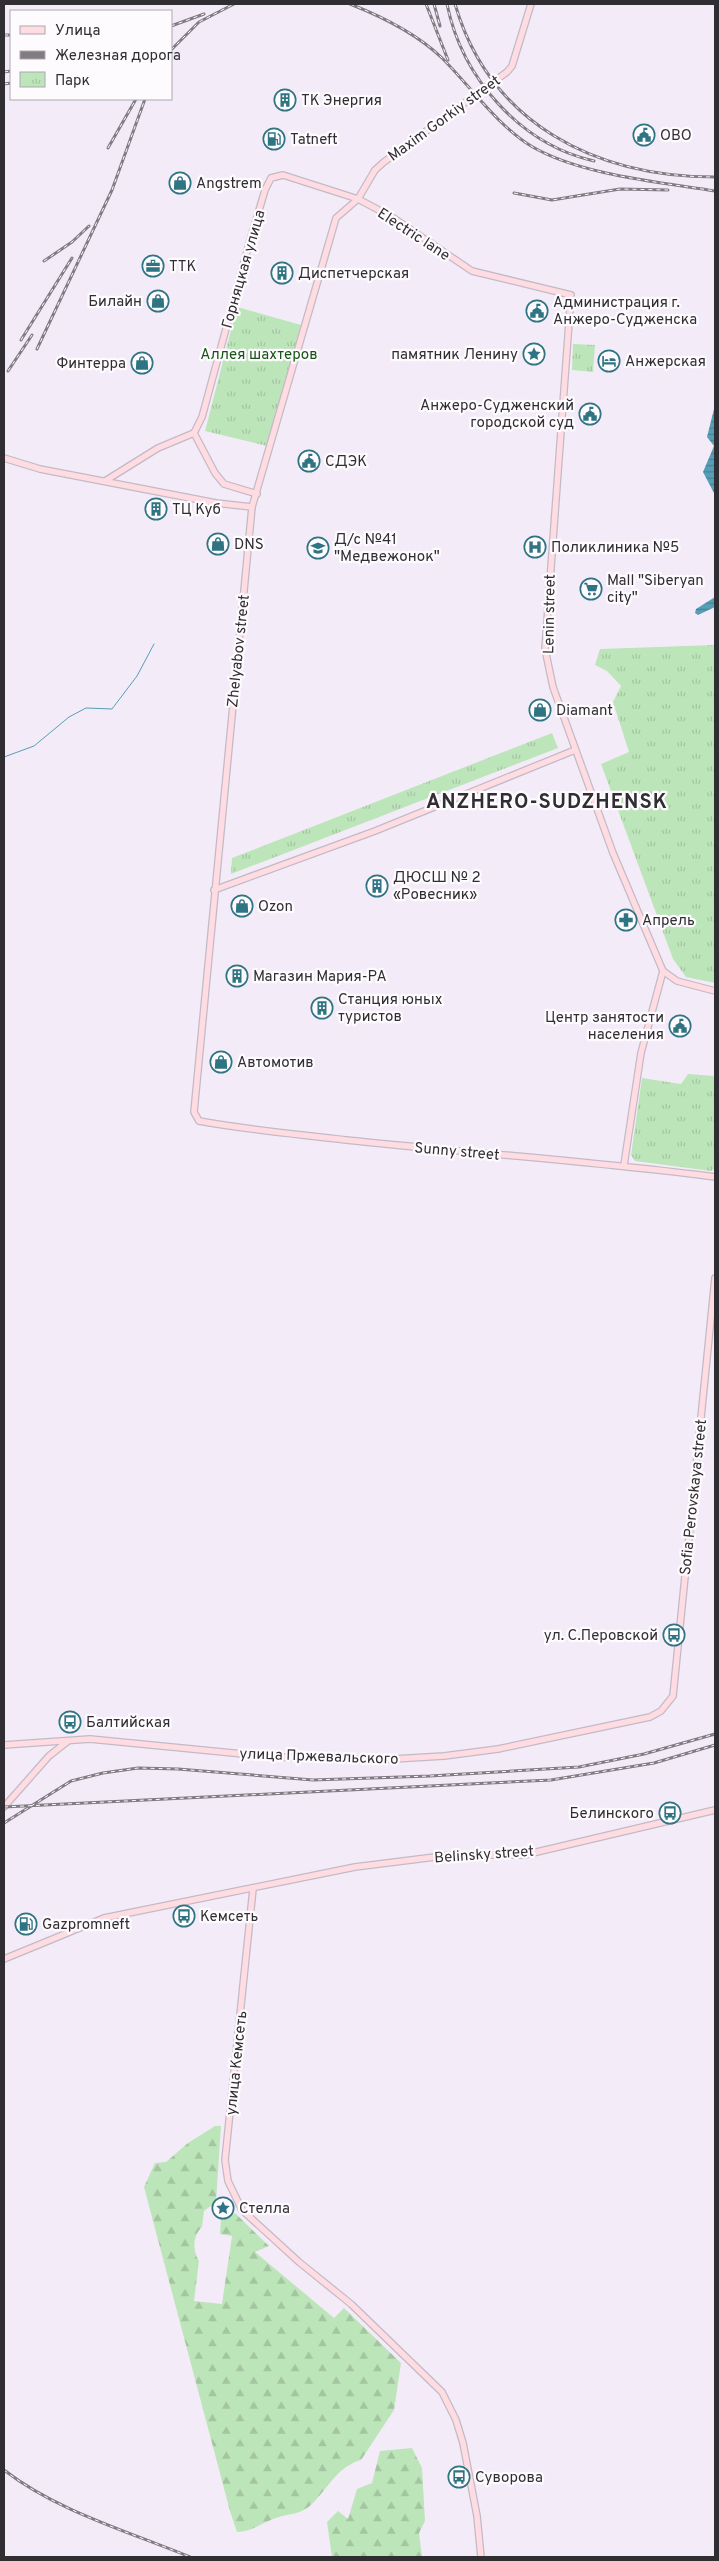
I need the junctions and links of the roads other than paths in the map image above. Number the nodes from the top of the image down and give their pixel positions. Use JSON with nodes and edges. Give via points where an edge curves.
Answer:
{"nodes":[{"id":1,"x":530,"y":4,"type":"edge"},
{"id":2,"x":265,"y":190,"type":"joint"},
{"id":3,"x":358,"y":200,"type":"junction"},
{"id":4,"x":570,"y":295,"type":"joint"},
{"id":5,"x":194,"y":432,"type":"junction"},
{"id":6,"x":4,"y":458,"type":"edge"},
{"id":7,"x":105,"y":482,"type":"junction"},
{"id":8,"x":257,"y":494,"type":"junction"},
{"id":9,"x":252,"y":507,"type":"junction"},
{"id":10,"x":575,"y":750,"type":"junction"},
{"id":11,"x":214,"y":890,"type":"junction"},
{"id":12,"x":663,"y":971,"type":"junction"},
{"id":13,"x":715,"y":990,"type":"edge"},
{"id":14,"x":199,"y":1121,"type":"joint"},
{"id":15,"x":624,"y":1165,"type":"junction"},
{"id":16,"x":715,"y":1177,"type":"edge"},
{"id":17,"x":715,"y":1278,"type":"edge"},
{"id":18,"x":661,"y":1711,"type":"joint"},
{"id":19,"x":69,"y":1741,"type":"junction"},
{"id":20,"x":4,"y":1745,"type":"edge"},
{"id":21,"x":4,"y":1808,"type":"edge"},
{"id":22,"x":715,"y":1810,"type":"edge"},
{"id":23,"x":253,"y":1889,"type":"junction"},
{"id":24,"x":4,"y":1959,"type":"edge"},
{"id":25,"x":481,"y":2557,"type":"edge"}],
"edges":[{"from":1,"to":3,"type":"main road","name":"Maxim Gorkiy street","bridge":true,"via":[[512,66],[507,72],[384,162]]},
{"from":2,"to":3,"type":"main road","name":"Electric lane","via":[[271,178],[283,175]]},
{"from":2,"to":5,"type":"main road","name":"Горняцкая улица","via":[[202,417]]},
{"from":3,"to":4,"type":"main road","name":"Electric lane","via":[[392,217],[472,271]]},
{"from":3,"to":8,"type":"main road","name":"Zhelyabov street","via":[[336,218]]},
{"from":4,"to":10,"type":"main road","name":"Lenin street","via":[[545,649],[553,687]]},
{"from":5,"to":7,"type":"main road","via":[[158,448]]},
{"from":5,"to":8,"type":"main road","via":[[224,484]]},
{"from":6,"to":7,"type":"main road"},
{"from":7,"to":9,"type":"main road"},
{"from":8,"to":9,"type":"main road","name":"Zhelyabov street"},
{"from":9,"to":11,"type":"main road","name":"Zhelyabov street"},
{"from":10,"to":11,"type":"main road","via":[[374,831]]},
{"from":10,"to":12,"type":"main road","name":"Lenin street","via":[[625,884]]},
{"from":11,"to":14,"type":"main road","name":"Zhelyabov street","via":[[194,1089],[194,1112]]},
{"from":12,"to":13,"type":"main road","via":[[677,981]]},
{"from":12,"to":15,"type":"main road","via":[[637,1072]]},
{"from":14,"to":15,"type":"main road","name":"Sunny street","via":[[236,1128],[427,1148]]},
{"from":15,"to":16,"type":"main road","name":"Sunny street"},
{"from":17,"to":18,"type":"main road","name":"Sofia Perovskaya street","via":[[673,1696]]},
{"from":18,"to":19,"type":"main road","name":"улица Пржевальского","via":[[650,1717],[498,1749],[377,1760],[275,1757],[90,1739]]},
{"from":19,"to":20,"type":"main road","name":"улица Пржевальского"},
{"from":19,"to":21,"type":"main road","via":[[49,1756]]},
{"from":22,"to":23,"type":"main road","name":"Belinsky street","via":[[524,1855],[451,1855],[388,1862]]},
{"from":23,"to":24,"type":"main road","via":[[104,1918]]},
{"from":23,"to":25,"type":"main road","name":"улица Кемсеть","via":[[225,2160],[228,2181],[242,2210],[351,2304],[442,2392],[463,2443]]}]}
